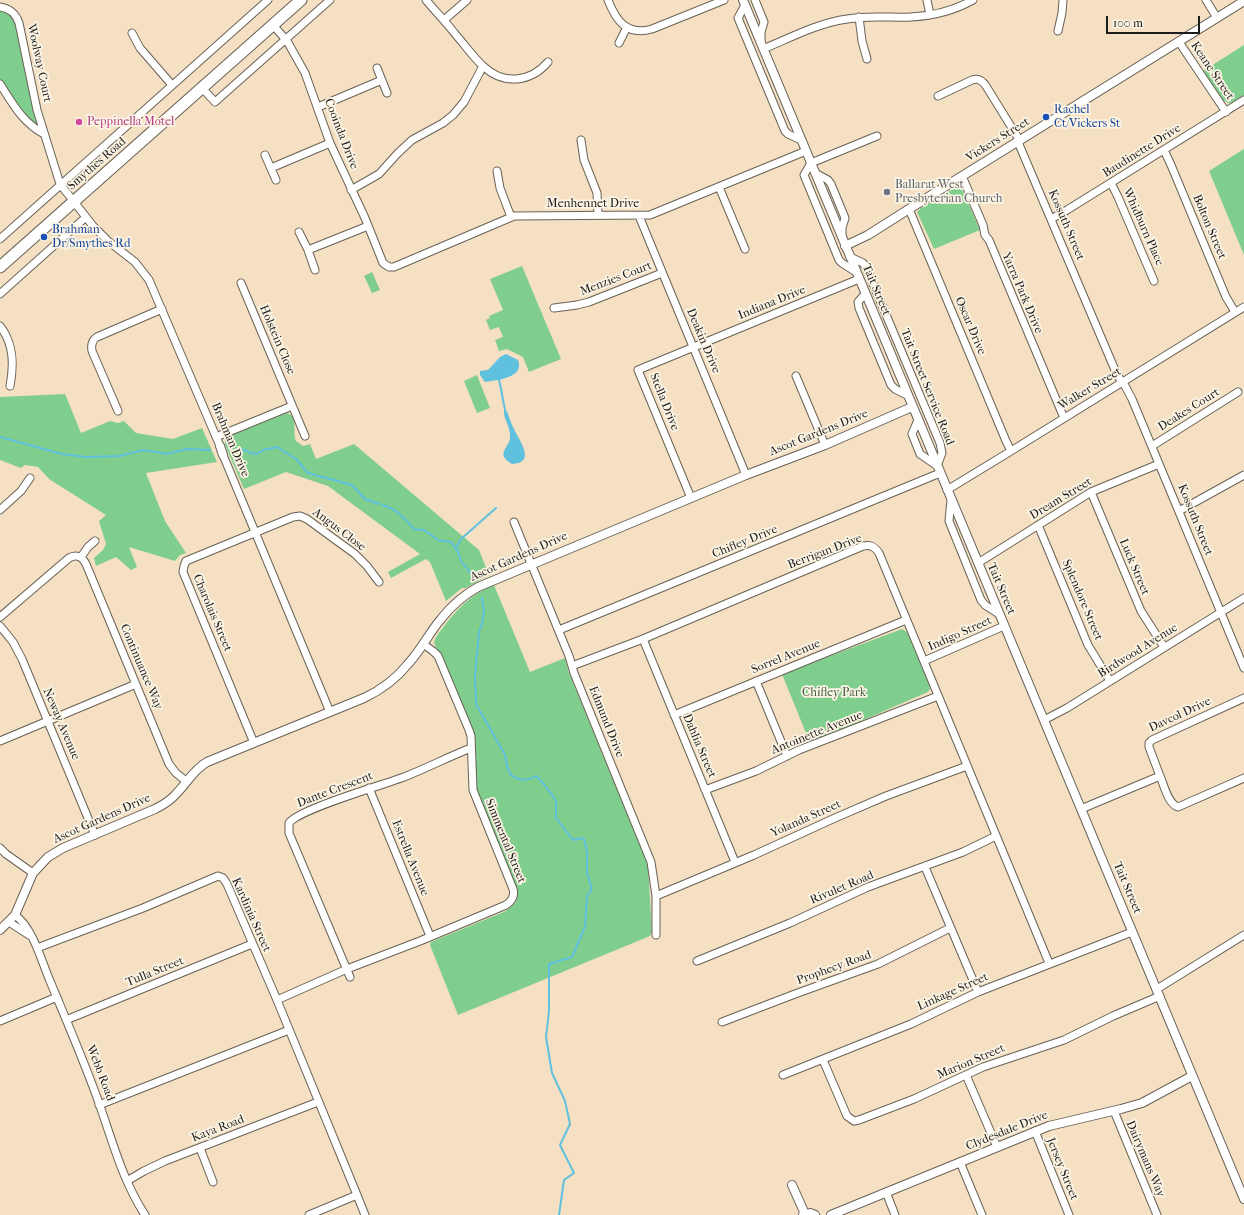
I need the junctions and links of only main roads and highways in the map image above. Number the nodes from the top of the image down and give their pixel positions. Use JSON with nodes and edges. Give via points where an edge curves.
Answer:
{"nodes":[{"id":1,"x":301,"y":0,"type":"edge"},
{"id":2,"x":0,"y":267,"type":"edge"}],
"edges":[{"from":1,"to":2,"type":"main road","name":"Smythes Road"}]}
